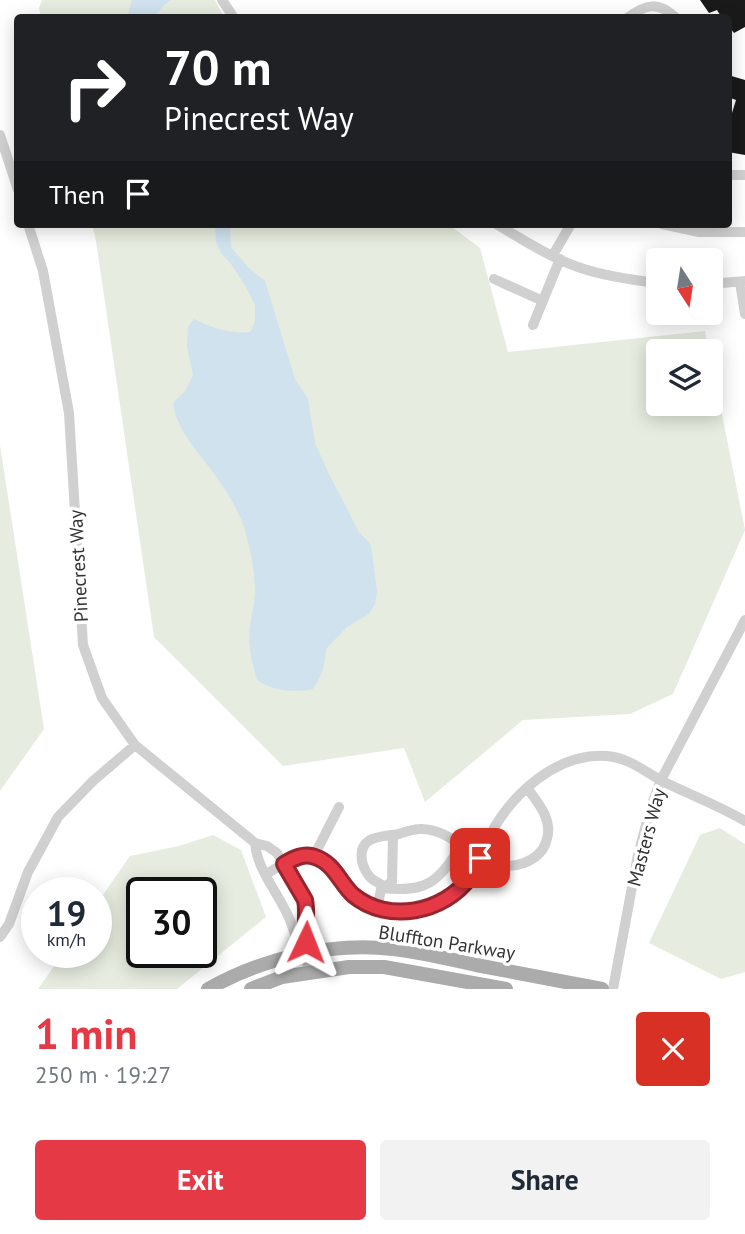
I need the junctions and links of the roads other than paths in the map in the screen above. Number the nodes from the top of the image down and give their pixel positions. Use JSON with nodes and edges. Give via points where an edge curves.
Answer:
{"nodes":[{"id":1,"x":668,"y":4,"type":"edge"},
{"id":2,"x":633,"y":14,"type":"edge"},
{"id":3,"x":0,"y":135,"type":"edge"},
{"id":4,"x":14,"y":178,"type":"edge"},
{"id":5,"x":29,"y":228,"type":"edge"},
{"id":6,"x":503,"y":228,"type":"edge"},
{"id":7,"x":569,"y":228,"type":"edge"},
{"id":8,"x":680,"y":228,"type":"edge"},
{"id":9,"x":745,"y":232,"type":"edge"},
{"id":10,"x":556,"y":257,"type":"junction"},
{"id":11,"x":494,"y":279,"type":"dead end"},
{"id":12,"x":646,"y":281,"type":"edge"},
{"id":13,"x":743,"y":282,"type":"edge"},
{"id":14,"x":723,"y":283,"type":"edge"},
{"id":15,"x":543,"y":301,"type":"junction"},
{"id":16,"x":745,"y":314,"type":"edge"},
{"id":17,"x":533,"y":325,"type":"dead end"},
{"id":18,"x":745,"y":620,"type":"edge"},
{"id":19,"x":135,"y":745,"type":"junction"},
{"id":20,"x":661,"y":780,"type":"junction"},
{"id":21,"x":527,"y":788,"type":"junction"},
{"id":22,"x":339,"y":807,"type":"dead end"},
{"id":23,"x":745,"y":821,"type":"edge"},
{"id":24,"x":393,"y":835,"type":"junction"},
{"id":25,"x":255,"y":843,"type":"junction"},
{"id":26,"x":461,"y":846,"type":"junction"},
{"id":27,"x":314,"y":856,"type":"junction"},
{"id":28,"x":480,"y":858,"type":"junction"},
{"id":29,"x":284,"y":864,"type":"junction"},
{"id":30,"x":266,"y":874,"type":"junction"},
{"id":31,"x":382,"y":888,"type":"junction"},
{"id":32,"x":377,"y":908,"type":"junction"},
{"id":33,"x":0,"y":937,"type":"edge"},
{"id":34,"x":305,"y":954,"type":"junction"},
{"id":35,"x":309,"y":972,"type":"junction"},
{"id":36,"x":208,"y":989,"type":"edge"},
{"id":37,"x":251,"y":989,"type":"edge"},
{"id":38,"x":506,"y":989,"type":"edge"},
{"id":39,"x":602,"y":989,"type":"edge"},
{"id":40,"x":613,"y":989,"type":"edge"}],
"edges":[{"from":1,"to":2,"type":"street"},
{"from":3,"to":4,"type":"street"},
{"from":5,"to":19,"type":"street","name":"Pinecrest Way","via":[[43,271],[69,412],[83,645],[102,698]]},
{"from":6,"to":10,"type":"street"},
{"from":7,"to":10,"type":"street"},
{"from":8,"to":9,"type":"street"},
{"from":10,"to":12,"type":"street","via":[[578,267]]},
{"from":10,"to":15,"type":"street"},
{"from":11,"to":15,"type":"street"},
{"from":13,"to":14,"type":"street"},
{"from":13,"to":16,"type":"street"},
{"from":15,"to":17,"type":"street"},
{"from":18,"to":20,"type":"street","name":"Masters Way"},
{"from":19,"to":25,"type":"street","name":"Pinecrest Way"},
{"from":19,"to":33,"type":"street","via":[[58,817]]},
{"from":20,"to":21,"type":"street","via":[[629,761],[607,756],[574,759]]},
{"from":20,"to":23,"type":"street"},
{"from":20,"to":40,"type":"street","name":"Masters Way","via":[[638,855]]},
{"from":21,"to":28,"type":"street","via":[[500,818]]},
{"from":21,"to":28,"type":"street","via":[[546,815],[548,835],[539,854],[501,867]]},
{"from":22,"to":27,"type":"street"},
{"from":24,"to":26,"type":"street","via":[[420,829],[440,833]]},
{"from":24,"to":31,"type":"street","via":[[392,882]]},
{"from":24,"to":31,"type":"street","via":[[370,840],[361,851],[364,868]]},
{"from":25,"to":29,"type":"street","name":"Pinecrest Way","via":[[277,853]]},
{"from":25,"to":30,"type":"street"},
{"from":26,"to":28,"type":"street"},
{"from":26,"to":31,"type":"street","via":[[430,884]]},
{"from":27,"to":29,"type":"street"},
{"from":27,"to":32,"type":"street","via":[[332,868],[354,895]]},
{"from":28,"to":32,"type":"street","via":[[470,877],[442,902],[402,912]]},
{"from":29,"to":30,"type":"street"},
{"from":29,"to":34,"type":"street","via":[[307,907]]},
{"from":30,"to":34,"type":"street"},
{"from":31,"to":32,"type":"street"},
{"from":34,"to":35,"type":"street"},
{"from":34,"to":36,"type":"main road","name":"Bluffton Parkway","via":[[265,964]]},
{"from":34,"to":39,"type":"main road","name":"Bluffton Parkway","via":[[392,949]]},
{"from":35,"to":37,"type":"main road","name":"Bluffton Parkway"},
{"from":35,"to":38,"type":"main road","name":"Bluffton Parkway","via":[[384,967]]}]}
